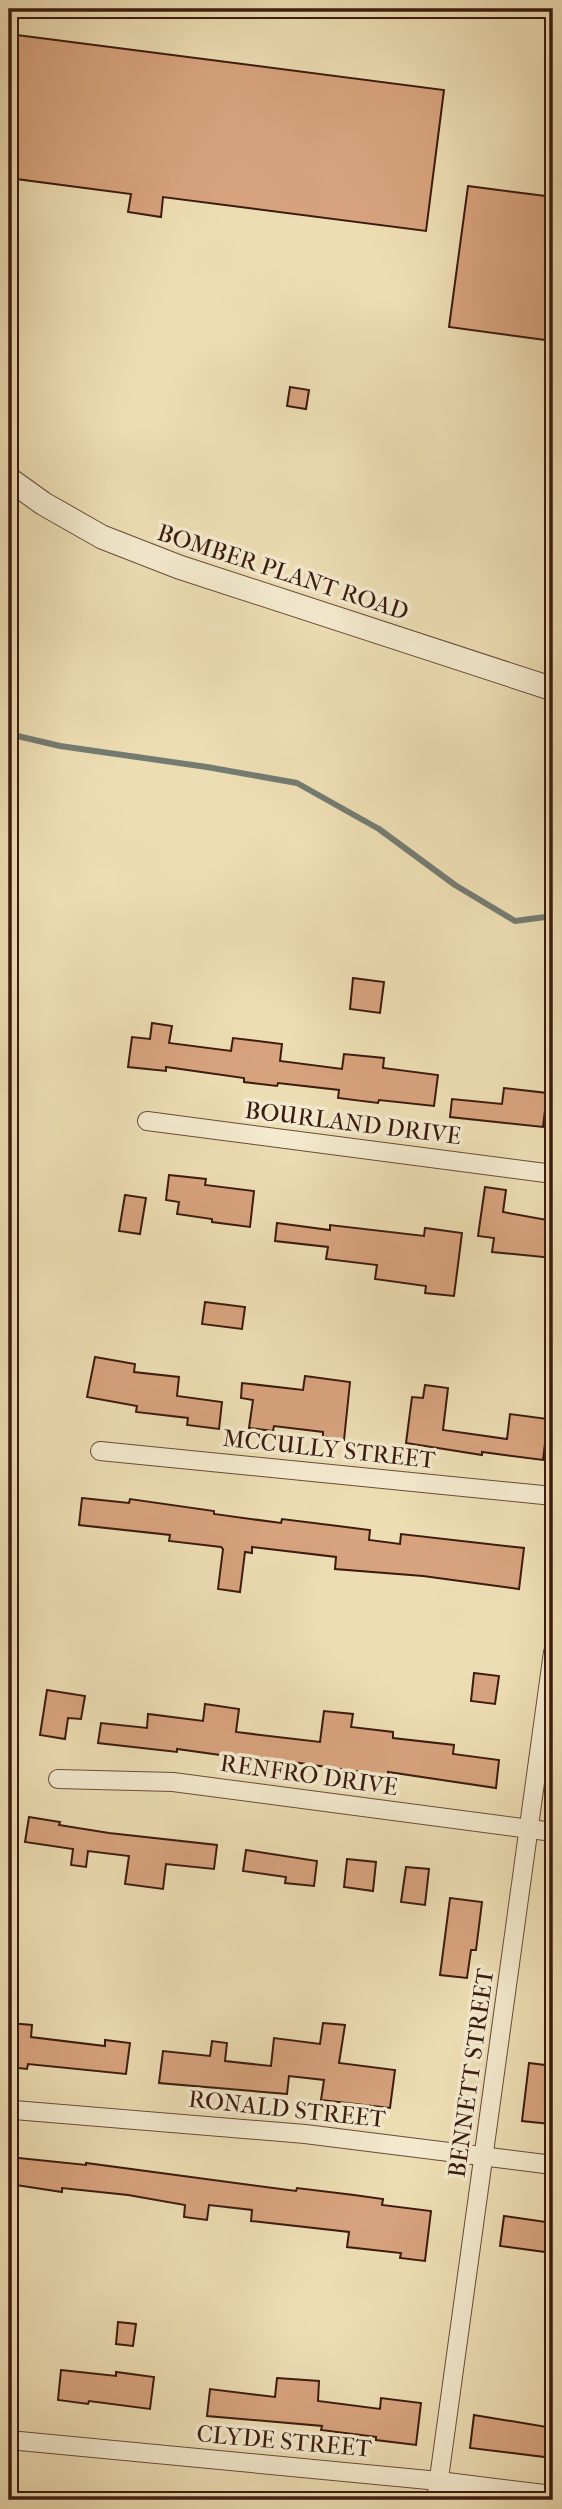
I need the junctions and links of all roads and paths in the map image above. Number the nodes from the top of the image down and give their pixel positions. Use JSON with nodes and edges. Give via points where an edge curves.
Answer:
{"nodes":[{"id":1,"x":9,"y":479,"type":"edge"},
{"id":2,"x":553,"y":689,"type":"edge"},
{"id":3,"x":147,"y":1121,"type":"dead end"},
{"id":4,"x":553,"y":1174,"type":"edge"},
{"id":5,"x":100,"y":1451,"type":"dead end"},
{"id":6,"x":553,"y":1496,"type":"edge"},
{"id":7,"x":553,"y":1652,"type":"edge"},
{"id":8,"x":58,"y":1779,"type":"dead end"},
{"id":9,"x":531,"y":1829,"type":"junction"},
{"id":10,"x":553,"y":1832,"type":"edge"},
{"id":11,"x":15,"y":2110,"type":"dead end"},
{"id":12,"x":484,"y":2155,"type":"junction"},
{"id":13,"x":553,"y":2165,"type":"edge"},
{"id":14,"x":9,"y":2440,"type":"edge"},
{"id":15,"x":439,"y":2481,"type":"junction"},
{"id":16,"x":553,"y":2495,"type":"edge"},
{"id":17,"x":436,"y":2500,"type":"edge"}],
"edges":[{"from":1,"to":2,"type":"street","name":"BOMBER PLANT ROAD","via":[[102,537],[179,567]]},
{"from":3,"to":4,"type":"street","name":"BOURLAND DRIVE"},
{"from":5,"to":6,"type":"street","name":"MCCULLY STREET"},
{"from":7,"to":9,"type":"street","name":"BENNETT STREET"},
{"from":8,"to":9,"type":"street","name":"RENFRO DRIVE","via":[[173,1782]]},
{"from":9,"to":10,"type":"street","name":"RENFRO DRIVE"},
{"from":9,"to":12,"type":"street","name":"BENNETT STREET"},
{"from":11,"to":12,"type":"street","name":"RONALD STREET","via":[[305,2134]]},
{"from":12,"to":13,"type":"street","name":"RONALD STREET"},
{"from":12,"to":15,"type":"street","name":"BENNETT STREET"},
{"from":14,"to":15,"type":"street","name":"CLYDE STREET"},
{"from":15,"to":16,"type":"street","name":"CLYDE STREET"},
{"from":15,"to":17,"type":"street","name":"BENNETT STREET"}]}
